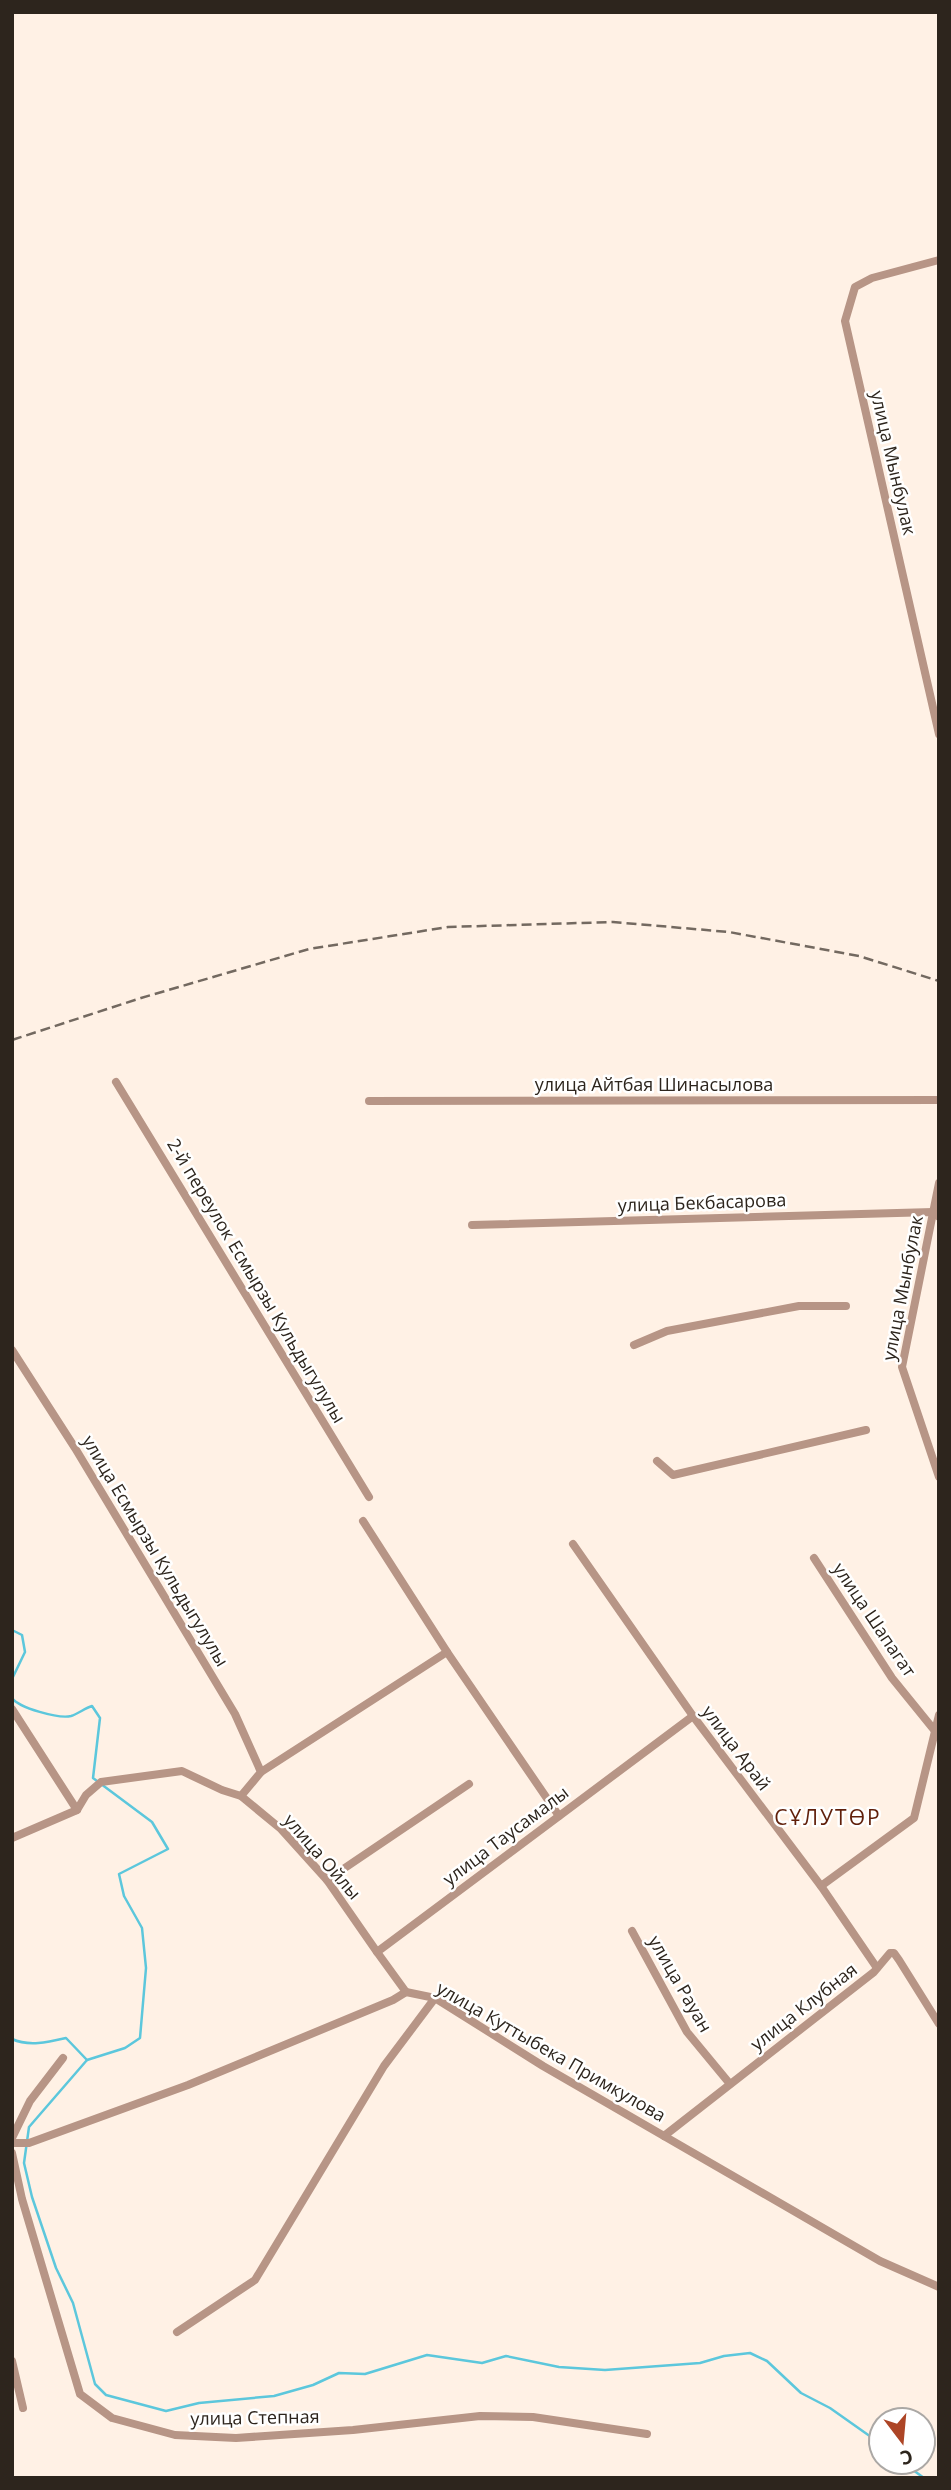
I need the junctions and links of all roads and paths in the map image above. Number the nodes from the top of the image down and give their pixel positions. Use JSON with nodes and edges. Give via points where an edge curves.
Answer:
{"nodes":[{"id":1,"x":939,"y":260,"type":"edge"},
{"id":2,"x":939,"y":734,"type":"edge"},
{"id":3,"x":116,"y":1082,"type":"dead end"},
{"id":4,"x":939,"y":1100,"type":"edge"},
{"id":5,"x":369,"y":1101,"type":"dead end"},
{"id":6,"x":939,"y":1183,"type":"edge"},
{"id":7,"x":936,"y":1214,"type":"edge"},
{"id":8,"x":472,"y":1225,"type":"dead end"},
{"id":9,"x":846,"y":1306,"type":"dead end"},
{"id":10,"x":634,"y":1345,"type":"dead end"},
{"id":11,"x":12,"y":1350,"type":"edge"},
{"id":12,"x":866,"y":1430,"type":"dead end"},
{"id":13,"x":657,"y":1461,"type":"dead end"},
{"id":14,"x":939,"y":1477,"type":"edge"},
{"id":15,"x":369,"y":1497,"type":"dead end"},
{"id":16,"x":363,"y":1521,"type":"dead end"},
{"id":17,"x":573,"y":1544,"type":"dead end"},
{"id":18,"x":814,"y":1558,"type":"dead end"},
{"id":19,"x":447,"y":1652,"type":"junction"},
{"id":20,"x":12,"y":1709,"type":"edge"},
{"id":21,"x":939,"y":1715,"type":"edge"},
{"id":22,"x":693,"y":1716,"type":"junction"},
{"id":23,"x":935,"y":1731,"type":"junction"},
{"id":24,"x":261,"y":1772,"type":"junction"},
{"id":25,"x":469,"y":1784,"type":"dead end"},
{"id":26,"x":241,"y":1796,"type":"junction"},
{"id":27,"x":77,"y":1810,"type":"junction"},
{"id":28,"x":559,"y":1816,"type":"junction"},
{"id":29,"x":12,"y":1838,"type":"edge"},
{"id":30,"x":327,"y":1880,"type":"junction"},
{"id":31,"x":821,"y":1886,"type":"junction"},
{"id":32,"x":632,"y":1931,"type":"dead end"},
{"id":33,"x":377,"y":1952,"type":"junction"},
{"id":34,"x":877,"y":1968,"type":"junction"},
{"id":35,"x":406,"y":1992,"type":"junction"},
{"id":36,"x":435,"y":1998,"type":"junction"},
{"id":37,"x":939,"y":2024,"type":"edge"},
{"id":38,"x":63,"y":2058,"type":"dead end"},
{"id":39,"x":730,"y":2084,"type":"junction"},
{"id":40,"x":664,"y":2136,"type":"junction"},
{"id":41,"x":12,"y":2141,"type":"edge"},
{"id":42,"x":12,"y":2153,"type":"edge"},
{"id":43,"x":939,"y":2287,"type":"edge"},
{"id":44,"x":177,"y":2332,"type":"dead end"},
{"id":45,"x":12,"y":2361,"type":"edge"},
{"id":46,"x":23,"y":2408,"type":"dead end"},
{"id":47,"x":648,"y":2434,"type":"dead end"}],
"edges":[{"from":1,"to":2,"type":"street","name":"улица Мынбулак","via":[[855,286],[845,321]]},
{"from":3,"to":15,"type":"street","name":"2-й переулок Есмырзы Кульдыгулулы"},
{"from":4,"to":5,"type":"street","name":"улица Айтбая Шинасылова"},
{"from":6,"to":7,"type":"street","name":"улица Мынбулак"},
{"from":7,"to":8,"type":"street","name":"улица Бекбасарова"},
{"from":7,"to":14,"type":"street","name":"улица Мынбулак","via":[[902,1367]]},
{"from":9,"to":10,"type":"street","via":[[785,1308],[667,1331]]},
{"from":11,"to":24,"type":"street","name":"улица Есмырзы Кульдыгулулы","via":[[234,1714]]},
{"from":12,"to":13,"type":"street","via":[[673,1475]]},
{"from":16,"to":19,"type":"street"},
{"from":17,"to":22,"type":"street","name":"улица Арай"},
{"from":18,"to":23,"type":"street","name":"улица Шапагат","via":[[892,1678]]},
{"from":19,"to":24,"type":"street"},
{"from":19,"to":28,"type":"street"},
{"from":20,"to":27,"type":"street"},
{"from":21,"to":23,"type":"street"},
{"from":22,"to":28,"type":"street","name":"улица Таусамалы"},
{"from":22,"to":31,"type":"street","name":"улица Арай"},
{"from":23,"to":31,"type":"street","via":[[914,1818]]},
{"from":24,"to":26,"type":"street"},
{"from":25,"to":30,"type":"street"},
{"from":26,"to":27,"type":"street","name":"улица Ойлы","via":[[181,1771],[102,1782]]},
{"from":26,"to":30,"type":"street","name":"улица Ойлы","via":[[281,1829]]},
{"from":27,"to":29,"type":"street"},
{"from":28,"to":33,"type":"street","name":"улица Таусамалы"},
{"from":30,"to":33,"type":"street","name":"улица Ойлы"},
{"from":31,"to":34,"type":"street","name":"улица Арай"},
{"from":32,"to":39,"type":"street","name":"улица Рауан","via":[[687,2032]]},
{"from":33,"to":35,"type":"street"},
{"from":34,"to":37,"type":"street","name":"улица Клубная","via":[[894,1953]]},
{"from":34,"to":39,"type":"street","name":"улица Клубная"},
{"from":35,"to":36,"type":"street","name":"улица Куттыбека Примкулова"},
{"from":35,"to":41,"type":"street","via":[[188,2085],[29,2143]]},
{"from":36,"to":40,"type":"street","name":"улица Куттыбека Примкулова"},
{"from":36,"to":44,"type":"street","via":[[384,2066],[255,2280]]},
{"from":38,"to":41,"type":"street","via":[[30,2101]]},
{"from":39,"to":40,"type":"street","name":"улица Клубная"},
{"from":40,"to":43,"type":"street","name":"улица Куттыбека Примкулова","via":[[880,2261]]},
{"from":42,"to":47,"type":"street","name":"улица Степная","via":[[80,2394],[112,2418],[176,2435],[236,2438],[480,2417],[533,2417]]},
{"from":45,"to":46,"type":"street"}]}
